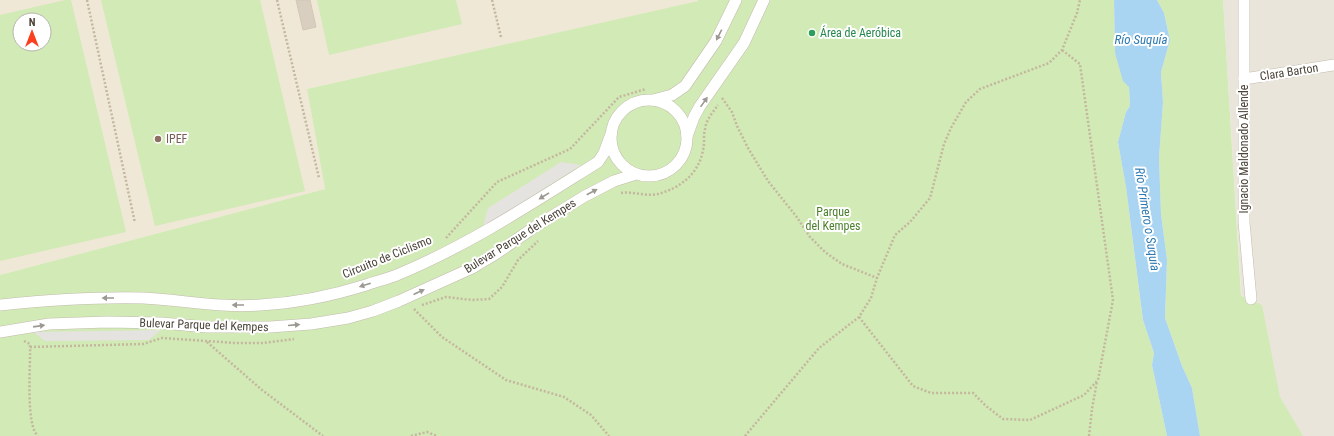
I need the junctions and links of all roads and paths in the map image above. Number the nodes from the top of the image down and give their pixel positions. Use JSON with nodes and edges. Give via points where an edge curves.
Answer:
{"nodes":[{"id":1,"x":87,"y":0,"type":"edge"},
{"id":2,"x":277,"y":0,"type":"edge"},
{"id":3,"x":492,"y":0,"type":"edge"},
{"id":4,"x":736,"y":0,"type":"edge"},
{"id":5,"x":764,"y":0,"type":"edge"},
{"id":6,"x":1080,"y":0,"type":"edge"},
{"id":7,"x":1244,"y":0,"type":"edge"},
{"id":8,"x":501,"y":37,"type":"dead end"},
{"id":9,"x":1062,"y":50,"type":"junction"},
{"id":10,"x":1334,"y":65,"type":"edge"},
{"id":11,"x":1244,"y":79,"type":"junction"},
{"id":12,"x":647,"y":89,"type":"dead end"},
{"id":13,"x":650,"y":101,"type":"junction"},
{"id":14,"x":611,"y":134,"type":"junction"},
{"id":15,"x":687,"y":136,"type":"junction"},
{"id":16,"x":636,"y":174,"type":"junction"},
{"id":17,"x":319,"y":178,"type":"dead end"},
{"id":18,"x":616,"y":194,"type":"dead end"},
{"id":19,"x":135,"y":223,"type":"dead end"},
{"id":20,"x":442,"y":242,"type":"dead end"},
{"id":21,"x":877,"y":278,"type":"junction"},
{"id":22,"x":1251,"y":299,"type":"dead end"},
{"id":23,"x":0,"y":305,"type":"edge"},
{"id":24,"x":414,"y":309,"type":"dead end"},
{"id":25,"x":859,"y":317,"type":"junction"},
{"id":26,"x":0,"y":332,"type":"edge"},
{"id":27,"x":206,"y":342,"type":"dead end"},
{"id":28,"x":30,"y":347,"type":"dead end"},
{"id":29,"x":1098,"y":380,"type":"junction"},
{"id":30,"x":38,"y":436,"type":"edge"},
{"id":31,"x":323,"y":436,"type":"edge"},
{"id":32,"x":411,"y":436,"type":"edge"},
{"id":33,"x":437,"y":436,"type":"edge"},
{"id":34,"x":609,"y":436,"type":"edge"},
{"id":35,"x":745,"y":436,"type":"edge"},
{"id":36,"x":1089,"y":436,"type":"edge"}],
"edges":[{"from":1,"to":19,"type":"path"},
{"from":2,"to":17,"type":"path"},
{"from":3,"to":8,"type":"path"},
{"from":4,"to":13,"type":"street","one_way":true,"via":[[716,40],[684,86],[672,95]]},
{"from":15,"to":5,"type":"street","one_way":true,"via":[[700,106],[744,43]]},
{"from":6,"to":9,"type":"path"},
{"from":7,"to":11,"type":"street","name":"Ignacio Maldonado Allende"},
{"from":9,"to":21,"type":"path","via":[[1049,64],[980,89],[966,102],[944,144],[930,198],[895,235]]},
{"from":9,"to":29,"type":"path","via":[[1080,64],[1113,300]]},
{"from":10,"to":11,"type":"street","name":"Clara Barton"},
{"from":11,"to":22,"type":"street","name":"Ignacio Maldonado Allende","via":[[1244,222]]},
{"from":12,"to":20,"type":"path","name":"Circuito de Ciclismo","via":[[619,97],[570,149],[497,182]]},
{"from":13,"to":14,"type":"street","via":[[639,102],[620,114]]},
{"from":13,"to":15,"type":"street","via":[[661,102],[671,108],[685,125]]},
{"from":14,"to":16,"type":"street","via":[[612,147],[617,158],[625,168]]},
{"from":14,"to":23,"type":"street","name":"Bulevar Parque del Kempes","one_way":true,"via":[[604,154],[598,162],[513,216],[398,275],[342,292],[291,303],[258,305],[142,298],[48,300]]},
{"from":15,"to":16,"type":"street","via":[[686,149],[672,169],[648,176]]},
{"from":26,"to":16,"type":"street","name":"Bulevar Parque del Kempes","one_way":true,"via":[[49,324],[107,322],[270,327],[348,318],[399,301],[472,268],[585,196],[614,181]]},
{"from":18,"to":21,"type":"path","via":[[623,192],[657,195],[674,189],[687,179],[698,167],[704,149],[705,128],[722,98],[768,181],[810,237],[824,252],[842,264]]},
{"from":21,"to":25,"type":"path","via":[[871,298]]},
{"from":24,"to":34,"type":"path","via":[[442,338],[506,380],[564,397],[592,415]]},
{"from":25,"to":29,"type":"path","via":[[913,386],[931,393],[973,393],[1004,419],[1030,420],[1084,395]]},
{"from":25,"to":35,"type":"path","via":[[819,348]]},
{"from":27,"to":31,"type":"path","via":[[262,390]]},
{"from":28,"to":30,"type":"path","via":[[31,419]]},
{"from":29,"to":36,"type":"path"},
{"from":32,"to":33,"type":"path","via":[[427,432]]}]}
